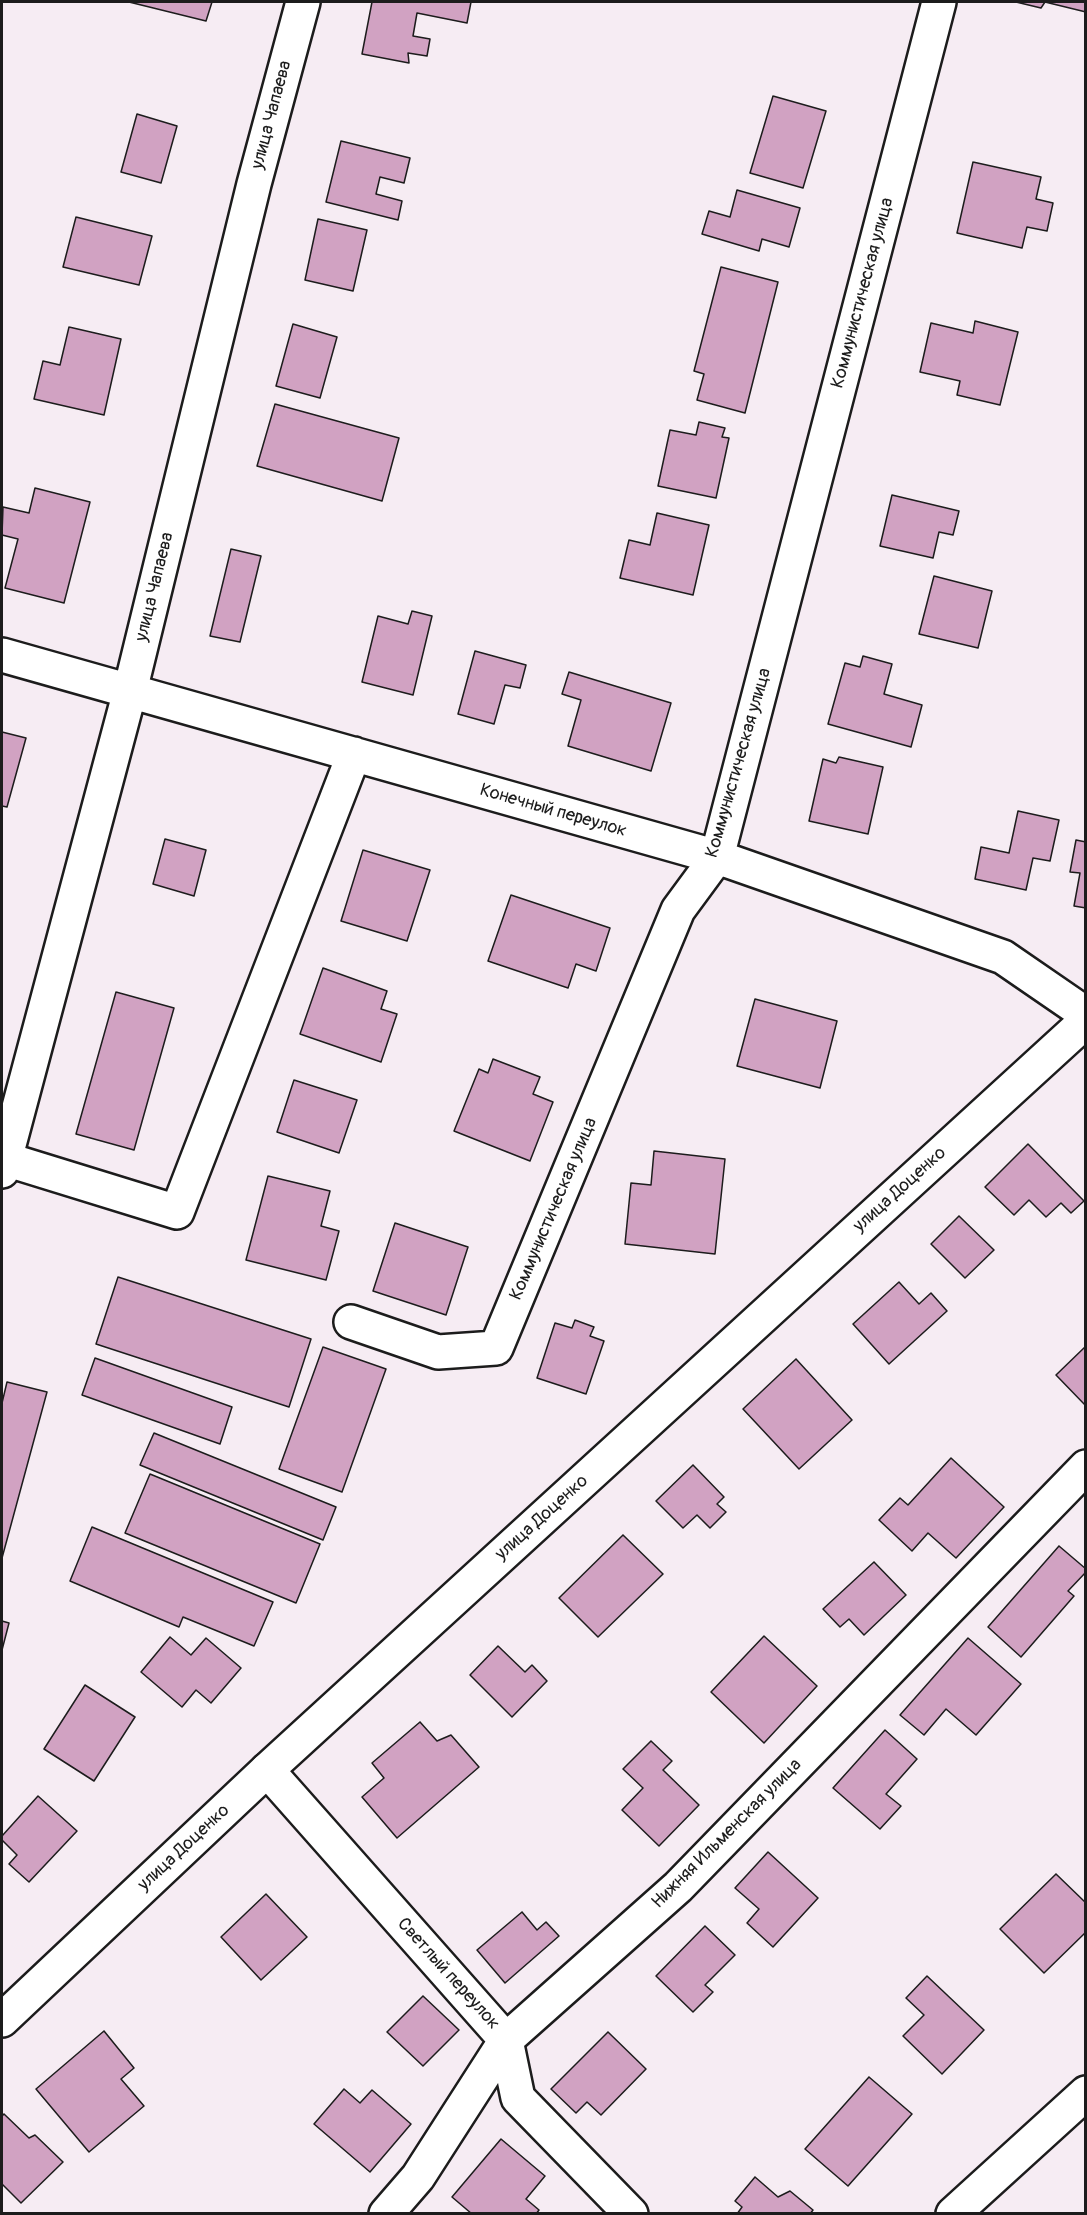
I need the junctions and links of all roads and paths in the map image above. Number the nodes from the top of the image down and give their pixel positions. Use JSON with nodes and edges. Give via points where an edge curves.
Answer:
{"nodes":[{"id":1,"x":303,"y":2,"type":"edge"},
{"id":2,"x":939,"y":2,"type":"edge"},
{"id":3,"x":2,"y":655,"type":"edge"},
{"id":4,"x":130,"y":691,"type":"junction"},
{"id":5,"x":354,"y":754,"type":"junction"},
{"id":6,"x":717,"y":857,"type":"junction"},
{"id":7,"x":1086,"y":1014,"type":"edge"},
{"id":8,"x":1086,"y":1020,"type":"edge"},
{"id":9,"x":3,"y":1165,"type":"edge"},
{"id":10,"x":351,"y":1322,"type":"dead end"},
{"id":11,"x":1086,"y":1467,"type":"edge"},
{"id":12,"x":267,"y":1770,"type":"junction"},
{"id":13,"x":2,"y":2020,"type":"edge"},
{"id":14,"x":506,"y":2040,"type":"junction"},
{"id":15,"x":1086,"y":2093,"type":"edge"},
{"id":16,"x":386,"y":2214,"type":"edge"},
{"id":17,"x":631,"y":2214,"type":"edge"},
{"id":18,"x":953,"y":2214,"type":"edge"}],
"edges":[{"from":1,"to":4,"type":"street","name":"улица Чапаева","via":[[254,184]]},
{"from":2,"to":6,"type":"street","name":"Коммунистическая улица"},
{"from":3,"to":4,"type":"street","name":"Конечный переулок"},
{"from":4,"to":5,"type":"street","name":"Конечный переулок"},
{"from":4,"to":9,"type":"street","name":"улица Чапаева"},
{"from":5,"to":6,"type":"street","name":"Конечный переулок"},
{"from":5,"to":9,"type":"street","via":[[177,1212]]},
{"from":6,"to":7,"type":"street","name":"Конечный переулок","via":[[1002,957]]},
{"from":6,"to":10,"type":"street","name":"Коммунистическая улица","via":[[678,910],[496,1348],[438,1352]]},
{"from":8,"to":12,"type":"street","name":"улица Доценко"},
{"from":11,"to":14,"type":"street","name":"Нижняя Ильменская улица","via":[[678,1887]]},
{"from":12,"to":13,"type":"street","name":"улица Доценко"},
{"from":12,"to":14,"type":"street","name":"Светлый переулок"},
{"from":14,"to":16,"type":"street","name":"Нижняя Ильменская улица","via":[[418,2177]]},
{"from":14,"to":17,"type":"street","name":"Светлый переулок","via":[[518,2098]]},
{"from":15,"to":18,"type":"street"}]}
